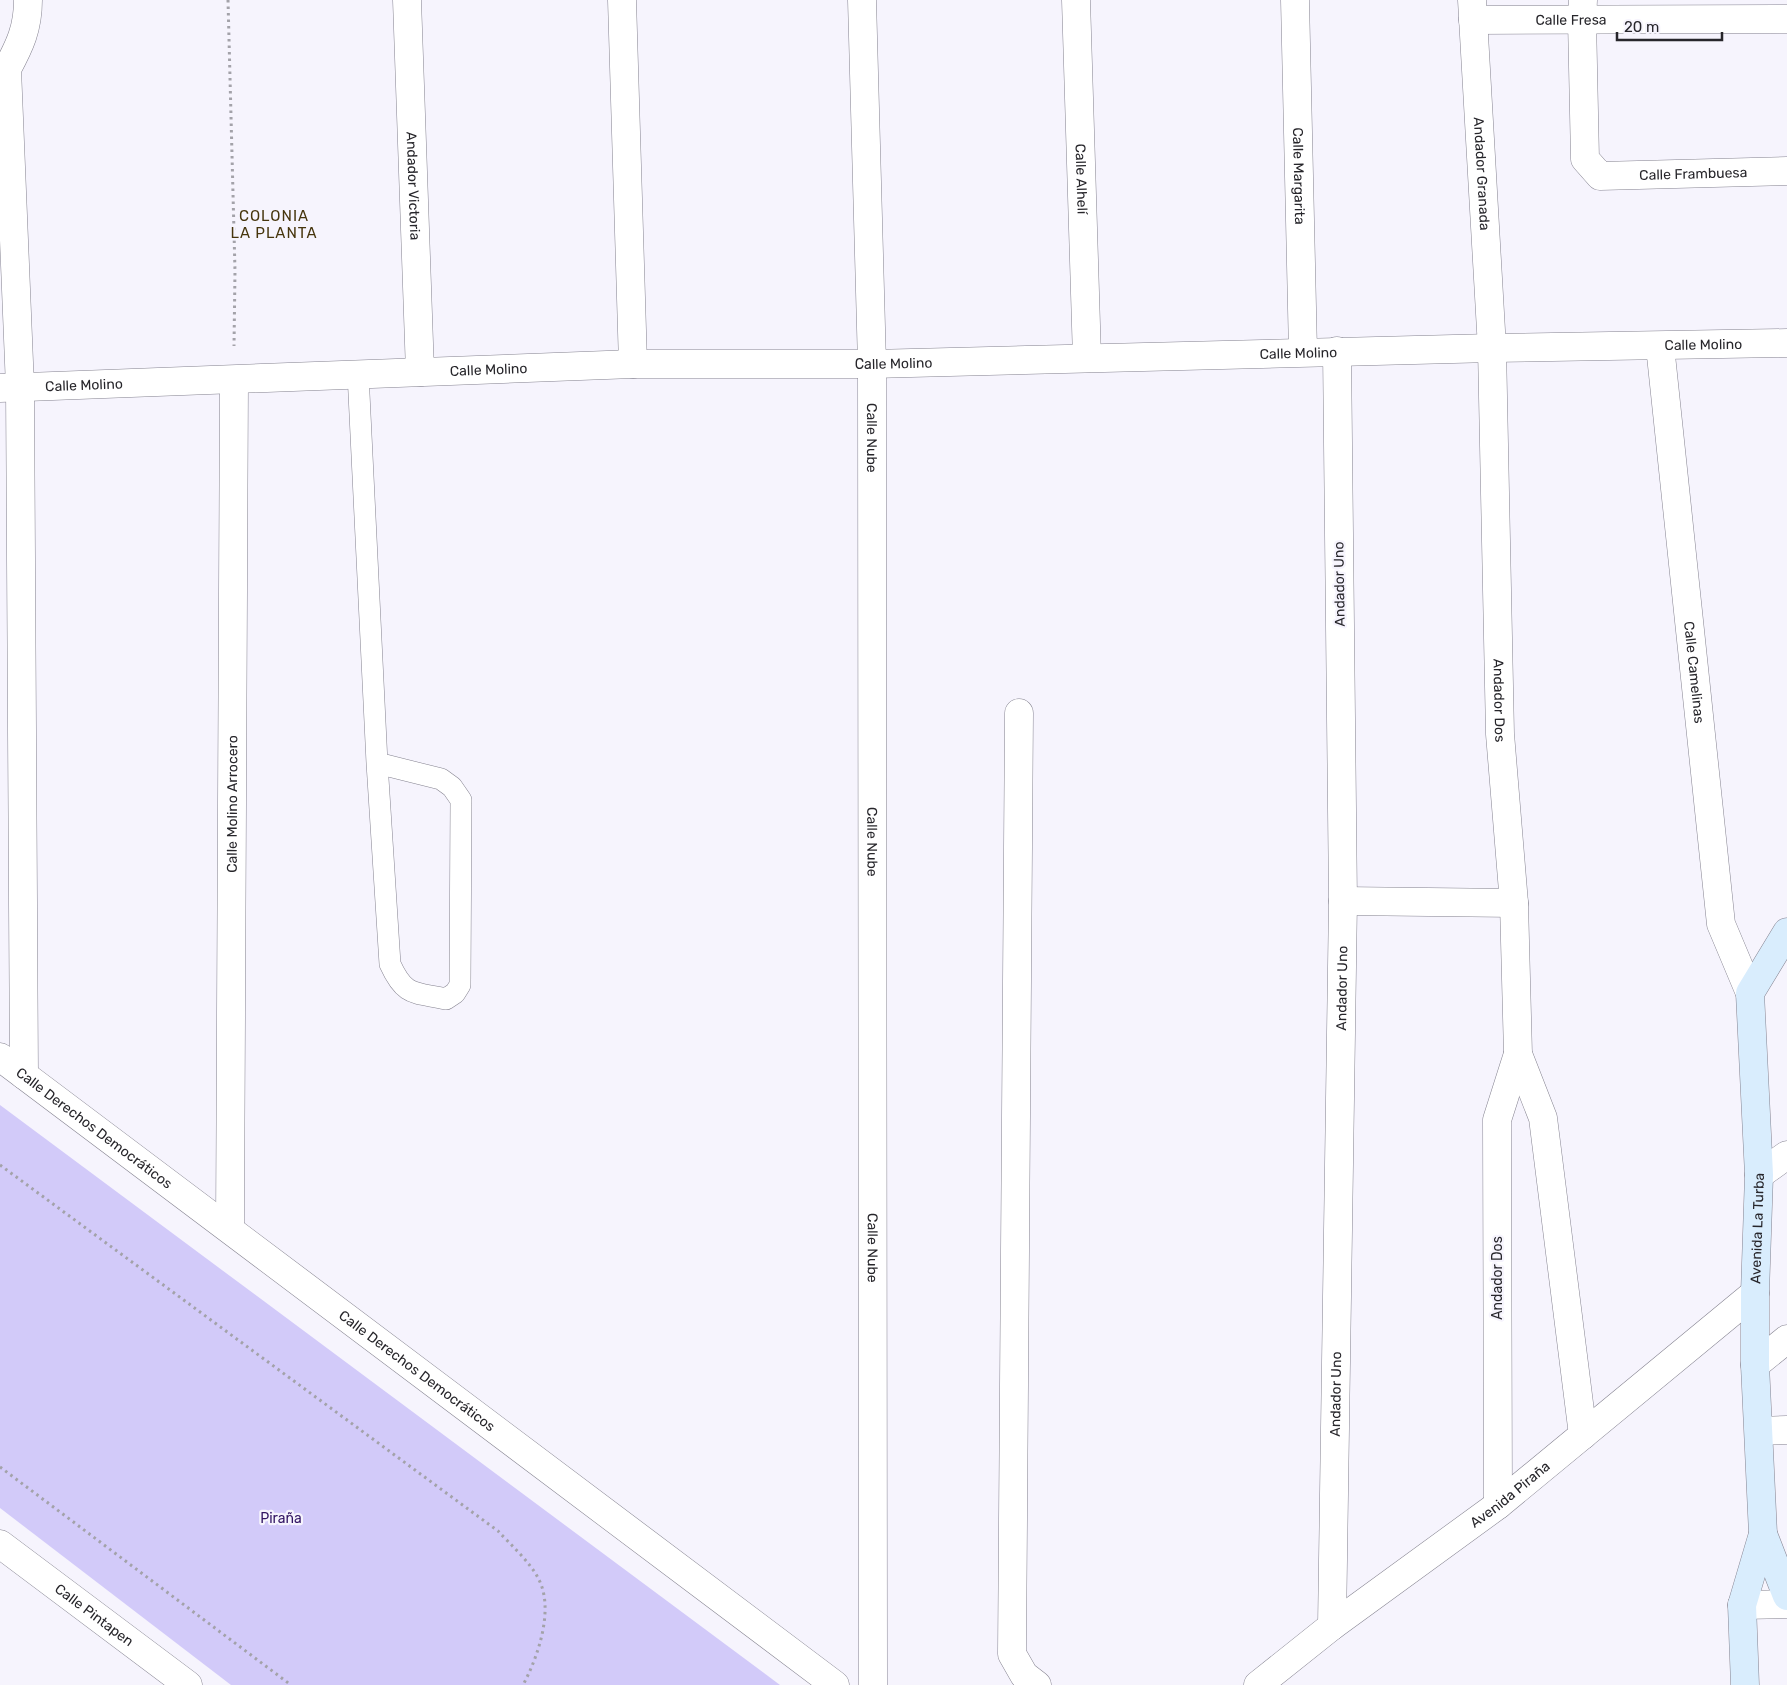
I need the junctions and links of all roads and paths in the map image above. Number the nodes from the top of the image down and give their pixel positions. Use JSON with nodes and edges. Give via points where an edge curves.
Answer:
{"nodes":[{"id":1,"x":28,"y":0,"type":"edge"},
{"id":2,"x":228,"y":0,"type":"edge"},
{"id":3,"x":407,"y":0,"type":"edge"},
{"id":4,"x":622,"y":0,"type":"edge"},
{"id":5,"x":862,"y":0,"type":"edge"},
{"id":6,"x":1076,"y":0,"type":"edge"},
{"id":7,"x":1295,"y":0,"type":"edge"},
{"id":8,"x":1473,"y":10,"type":"edge"},
{"id":9,"x":1582,"y":10,"type":"edge"},
{"id":10,"x":1787,"y":19,"type":"edge"},
{"id":11,"x":1787,"y":171,"type":"edge"},
{"id":12,"x":1787,"y":343,"type":"edge"},
{"id":13,"x":1660,"y":346,"type":"junction"},
{"id":14,"x":1492,"y":348,"type":"junction"},
{"id":15,"x":1337,"y":351,"type":"junction"},
{"id":16,"x":1303,"y":352,"type":"junction"},
{"id":17,"x":1087,"y":358,"type":"junction"},
{"id":18,"x":634,"y":364,"type":"junction"},
{"id":19,"x":872,"y":364,"type":"junction"},
{"id":20,"x":420,"y":372,"type":"junction"},
{"id":21,"x":358,"y":373,"type":"junction"},
{"id":22,"x":234,"y":380,"type":"junction"},
{"id":23,"x":10,"y":388,"type":"edge"},
{"id":24,"x":1020,"y":713,"type":"dead end"},
{"id":25,"x":377,"y":763,"type":"junction"},
{"id":26,"x":1343,"y":901,"type":"junction"},
{"id":27,"x":1514,"y":903,"type":"junction"},
{"id":28,"x":1787,"y":932,"type":"edge"},
{"id":29,"x":1750,"y":993,"type":"junction"},
{"id":30,"x":1518,"y":1054,"type":"junction"},
{"id":31,"x":0,"y":1057,"type":"edge"},
{"id":32,"x":24,"y":1075,"type":"junction"},
{"id":33,"x":1787,"y":1155,"type":"edge"},
{"id":34,"x":0,"y":1166,"type":"edge"},
{"id":35,"x":1759,"y":1175,"type":"junction"},
{"id":36,"x":230,"y":1228,"type":"junction"},
{"id":37,"x":1755,"y":1293,"type":"junction"},
{"id":38,"x":1787,"y":1339,"type":"edge"},
{"id":39,"x":1755,"y":1365,"type":"junction"},
{"id":40,"x":1787,"y":1430,"type":"edge"},
{"id":41,"x":1759,"y":1432,"type":"junction"},
{"id":42,"x":1583,"y":1435,"type":"junction"},
{"id":43,"x":0,"y":1468,"type":"edge"},
{"id":44,"x":1498,"y":1505,"type":"junction"},
{"id":45,"x":1763,"y":1534,"type":"junction"},
{"id":46,"x":0,"y":1544,"type":"edge"},
{"id":47,"x":1787,"y":1596,"type":"edge"},
{"id":48,"x":1742,"y":1604,"type":"junction"},
{"id":49,"x":1787,"y":1604,"type":"edge"},
{"id":50,"x":1332,"y":1626,"type":"junction"},
{"id":51,"x":188,"y":1685,"type":"edge"},
{"id":52,"x":291,"y":1685,"type":"edge"},
{"id":53,"x":522,"y":1685,"type":"edge"},
{"id":54,"x":835,"y":1685,"type":"edge"},
{"id":55,"x":873,"y":1685,"type":"edge"},
{"id":56,"x":1037,"y":1685,"type":"edge"},
{"id":57,"x":1258,"y":1685,"type":"edge"},
{"id":58,"x":1745,"y":1685,"type":"edge"}],
"edges":[{"from":1,"to":23,"type":"street","via":[[28,17],[20,45],[7,69]]},
{"from":2,"to":22,"type":"path","via":[[235,271]]},
{"from":3,"to":20,"type":"street","name":"Andador Victoria"},
{"from":4,"to":18,"type":"street"},
{"from":5,"to":19,"type":"street","name":"Calle Nube"},
{"from":6,"to":17,"type":"street","name":"Calle Alhelí"},
{"from":7,"to":16,"type":"street","name":"Calle Margarita"},
{"from":8,"to":9,"type":"street","name":"Calle Fresa"},
{"from":8,"to":14,"type":"street","name":"Andador Granada"},
{"from":9,"to":10,"type":"street","name":"Calle Fresa"},
{"from":9,"to":11,"type":"street","name":"Calle Frambuesa","via":[[1585,159],[1600,176]]},
{"from":12,"to":13,"type":"street","name":"Calle Molino"},
{"from":13,"to":14,"type":"street","name":"Calle Molino"},
{"from":13,"to":29,"type":"street","name":"Calle Camelinas","via":[[1721,924]]},
{"from":14,"to":15,"type":"street","name":"Calle Molino"},
{"from":14,"to":27,"type":"street","name":"Andador Dos","via":[[1500,734]]},
{"from":15,"to":16,"type":"street","name":"Calle Molino"},
{"from":15,"to":26,"type":"street","name":"Andador Uno"},
{"from":16,"to":17,"type":"street","name":"Calle Molino"},
{"from":17,"to":19,"type":"street","name":"Calle Molino"},
{"from":18,"to":19,"type":"street","name":"Calle Molino"},
{"from":18,"to":20,"type":"street","name":"Calle Molino"},
{"from":19,"to":55,"type":"street","name":"Calle Nube"},
{"from":20,"to":21,"type":"street","name":"Calle Molino"},
{"from":21,"to":22,"type":"street","name":"Calle Molino"},
{"from":21,"to":25,"type":"lane"},
{"from":22,"to":23,"type":"street","name":"Calle Molino"},
{"from":22,"to":36,"type":"street","name":"Calle Molino Arrocero"},
{"from":23,"to":32,"type":"street"},
{"from":24,"to":56,"type":"street","via":[[1012,1654],[1024,1675]]},
{"from":25,"to":25,"type":"lane","via":[[441,779],[461,800],[460,985],[446,999],[408,991],[398,981],[390,964]]},
{"from":26,"to":27,"type":"street"},
{"from":26,"to":50,"type":"street","name":"Andador Uno"},
{"from":27,"to":30,"type":"street","name":"Andador Dos"},
{"from":28,"to":29,"type":"main road"},
{"from":29,"to":35,"type":"main road","name":"Avenida La Turba"},
{"from":30,"to":42,"type":"street","name":"Andador Dos","via":[[1543,1118]]},
{"from":30,"to":44,"type":"street","name":"Andador Dos","via":[[1497,1120]]},
{"from":31,"to":32,"type":"street","name":"Calle Derechos Democráticos"},
{"from":32,"to":36,"type":"street","name":"Calle Derechos Democráticos"},
{"from":33,"to":35,"type":"street"},
{"from":34,"to":53,"type":"path","via":[[498,1531],[539,1578],[546,1606],[543,1634]]},
{"from":35,"to":37,"type":"main road","name":"Avenida La Turba"},
{"from":36,"to":54,"type":"street","name":"Calle Derechos Democráticos"},
{"from":37,"to":39,"type":"main road","name":"Avenida La Turba"},
{"from":37,"to":42,"type":"street","name":"Avenida Piraña"},
{"from":38,"to":39,"type":"street"},
{"from":39,"to":41,"type":"main road","name":"Avenida La Turba"},
{"from":40,"to":41,"type":"street"},
{"from":41,"to":45,"type":"main road","name":"Avenida La Turba"},
{"from":42,"to":44,"type":"street","name":"Avenida Piraña"},
{"from":43,"to":52,"type":"path"},
{"from":44,"to":50,"type":"street","name":"Avenida Piraña"},
{"from":45,"to":47,"type":"main road","name":"Avenida La Turba"},
{"from":45,"to":48,"type":"main road","name":"Avenida La Turba"},
{"from":46,"to":51,"type":"street","name":"Calle Pintapen"},
{"from":48,"to":49,"type":"street"},
{"from":48,"to":58,"type":"main road","name":"Avenida La Turba"},
{"from":50,"to":57,"type":"street","name":"Avenida Piraña"}]}
